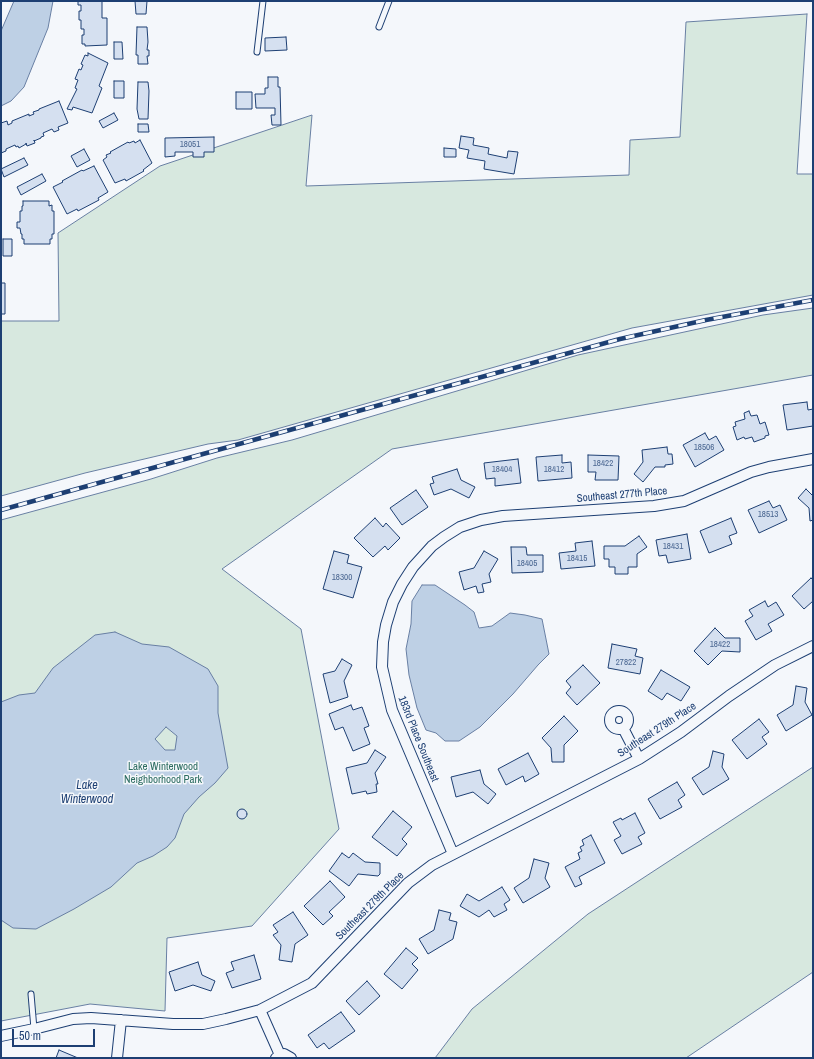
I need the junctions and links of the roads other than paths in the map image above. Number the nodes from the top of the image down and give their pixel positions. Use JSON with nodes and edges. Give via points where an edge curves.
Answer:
{"nodes":[{"id":1,"x":263,"y":1,"type":"edge"},
{"id":2,"x":389,"y":1,"type":"edge"},
{"id":3,"x":379,"y":27,"type":"dead end"},
{"id":4,"x":258,"y":52,"type":"dead end"},
{"id":5,"x":813,"y":459,"type":"edge"},
{"id":6,"x":432,"y":546,"type":"joint"},
{"id":7,"x":813,"y":646,"type":"edge"},
{"id":8,"x":623,"y":728,"type":"dead end"},
{"id":9,"x":639,"y":759,"type":"junction"},
{"id":10,"x":453,"y":854,"type":"junction"},
{"id":11,"x":31,"y":994,"type":"dead end"},
{"id":12,"x":260,"y":1010,"type":"junction"},
{"id":13,"x":121,"y":1020,"type":"junction"},
{"id":14,"x":34,"y":1030,"type":"junction"},
{"id":15,"x":1,"y":1036,"type":"edge"},
{"id":16,"x":278,"y":1057,"type":"edge"},
{"id":17,"x":117,"y":1058,"type":"edge"},
{"id":18,"x":291,"y":1058,"type":"edge"}],
"edges":[{"from":1,"to":4,"type":"lane"},
{"from":2,"to":3,"type":"lane"},
{"from":5,"to":6,"type":"street","name":"Southeast 277th Place","via":[[751,472],[684,501],[654,506],[503,516],[481,520],[460,527]]},
{"from":6,"to":10,"type":"street","name":"183rd Place Southeast","via":[[413,567],[392,602],[384,636],[382,667],[392,710]]},
{"from":7,"to":9,"type":"street","name":"Southeast 279th Place","via":[[775,665]]},
{"from":8,"to":9,"type":"street"},
{"from":9,"to":10,"type":"street","name":"Southeast 279th Place"},
{"from":10,"to":12,"type":"street","name":"Southeast 279th Place","via":[[432,865],[408,883],[312,983]]},
{"from":11,"to":14,"type":"lane"},
{"from":12,"to":13,"type":"street","name":"Southeast 279th Place","via":[[203,1024]]},
{"from":12,"to":16,"type":"street"},
{"from":13,"to":14,"type":"street","name":"Southeast 279th Place","via":[[73,1019]]},
{"from":13,"to":17,"type":"street"},
{"from":14,"to":15,"type":"street","name":"Southeast 279th Place"},
{"from":16,"to":18,"type":"street","via":[[287,1055]]}]}
